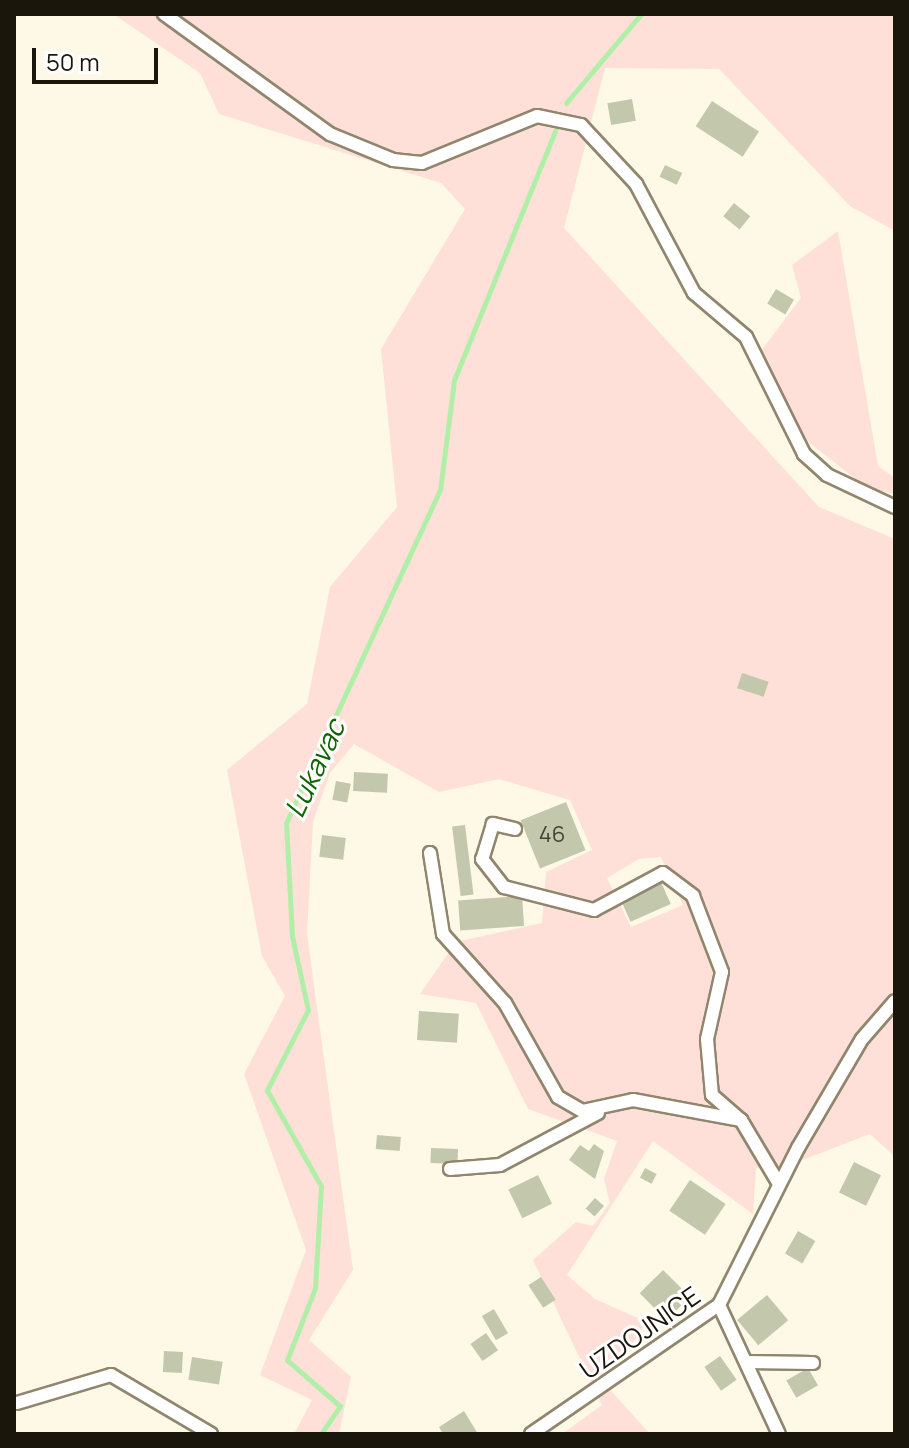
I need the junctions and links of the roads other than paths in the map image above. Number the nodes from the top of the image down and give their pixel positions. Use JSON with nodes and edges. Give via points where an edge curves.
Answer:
{"nodes":[{"id":1,"x":164,"y":14,"type":"edge"},
{"id":2,"x":895,"y":507,"type":"edge"},
{"id":3,"x":515,"y":829,"type":"dead end"},
{"id":4,"x":430,"y":853,"type":"dead end"},
{"id":5,"x":895,"y":1001,"type":"edge"},
{"id":6,"x":598,"y":1113,"type":"junction"},
{"id":7,"x":741,"y":1120,"type":"junction"},
{"id":8,"x":450,"y":1169,"type":"dead end"},
{"id":9,"x":779,"y":1184,"type":"junction"},
{"id":10,"x":719,"y":1305,"type":"junction"},
{"id":11,"x":747,"y":1362,"type":"junction"},
{"id":12,"x":813,"y":1363,"type":"dead end"},
{"id":13,"x":17,"y":1403,"type":"dead end"},
{"id":14,"x":211,"y":1434,"type":"edge"},
{"id":15,"x":531,"y":1434,"type":"edge"},
{"id":16,"x":779,"y":1434,"type":"edge"}],
"edges":[{"from":1,"to":2,"type":"street","via":[[330,134],[422,163],[537,116],[581,125],[636,184],[694,293],[746,337],[804,454],[827,475]]},
{"from":3,"to":7,"type":"street","via":[[493,824],[482,859],[504,887],[594,910],[663,873],[693,896],[722,972],[707,1039],[712,1095]]},
{"from":4,"to":6,"type":"street","via":[[443,934],[505,1003],[558,1097]]},
{"from":5,"to":9,"type":"street","name":"UZDOJNICE","via":[[862,1039]]},
{"from":6,"to":7,"type":"street","via":[[633,1100]]},
{"from":6,"to":8,"type":"street","via":[[500,1165]]},
{"from":7,"to":9,"type":"street"},
{"from":9,"to":10,"type":"street","name":"UZDOJNICE"},
{"from":10,"to":11,"type":"street"},
{"from":10,"to":15,"type":"street","name":"UZDOJNICE"},
{"from":11,"to":12,"type":"street"},
{"from":11,"to":16,"type":"street"},
{"from":13,"to":14,"type":"street","via":[[111,1375]]}]}
